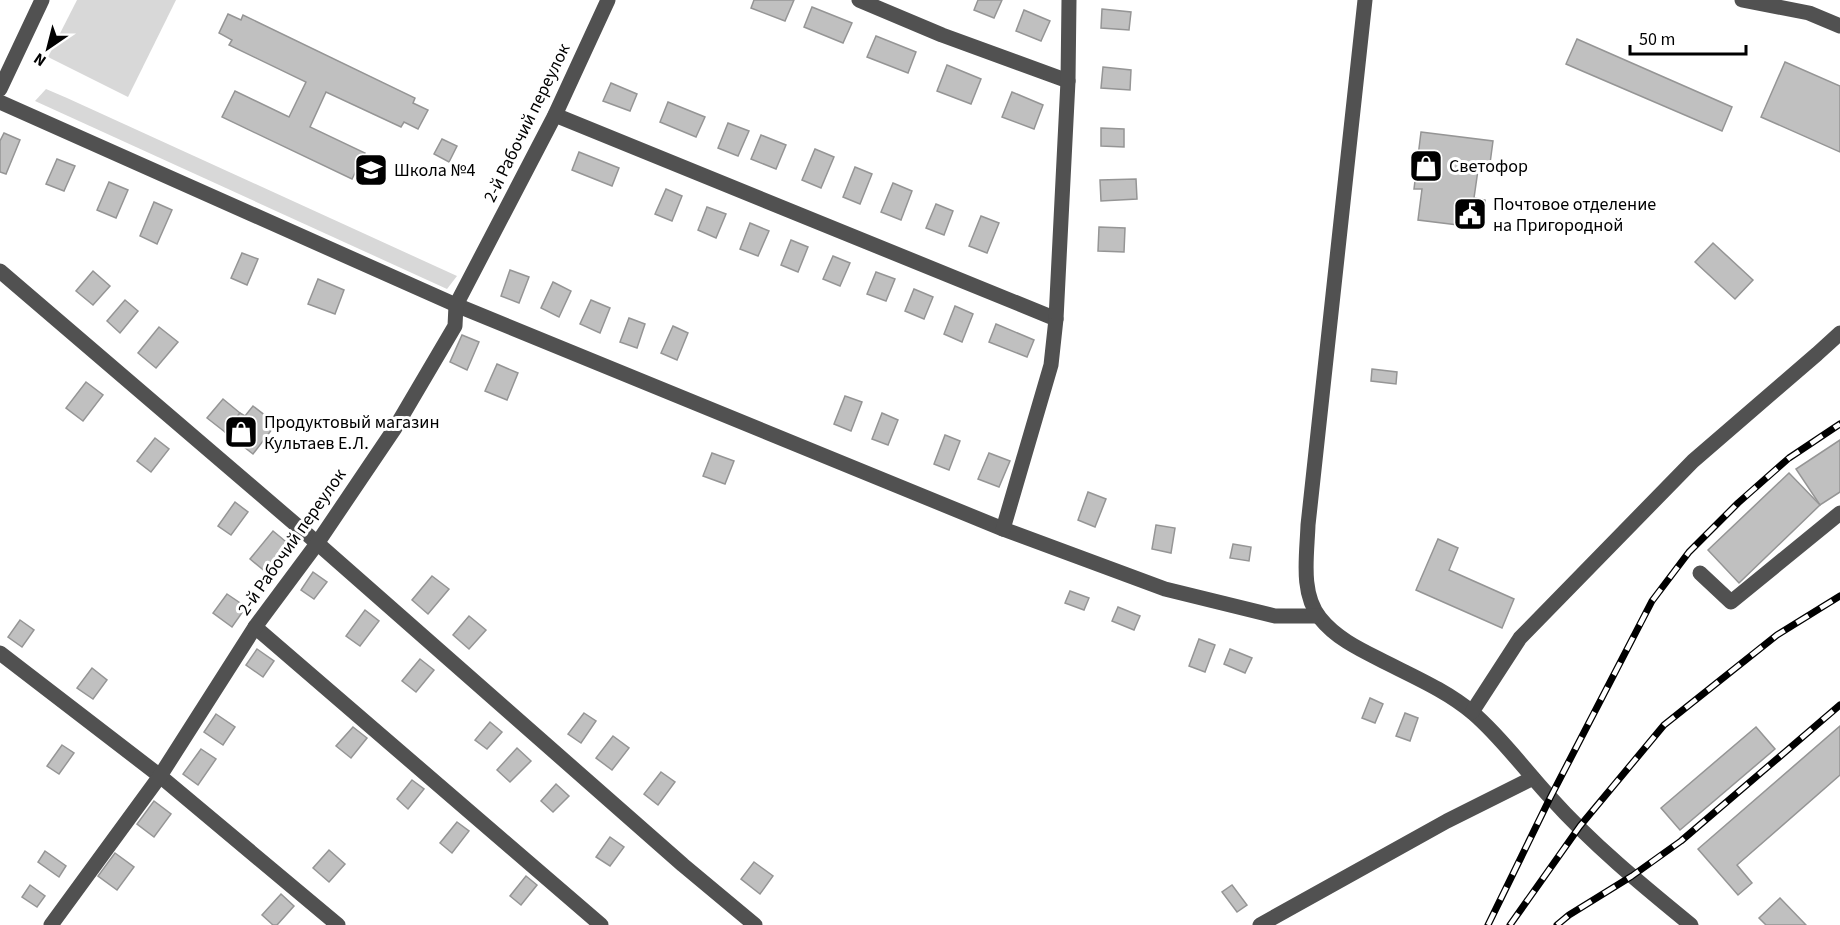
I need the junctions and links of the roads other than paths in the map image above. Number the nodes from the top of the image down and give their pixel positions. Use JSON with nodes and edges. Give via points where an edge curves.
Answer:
{"nodes":[{"id":1,"x":42,"y":0,"type":"edge"},
{"id":2,"x":608,"y":0,"type":"edge"},
{"id":3,"x":859,"y":0,"type":"edge"},
{"id":4,"x":1069,"y":0,"type":"edge"},
{"id":5,"x":1365,"y":0,"type":"edge"},
{"id":6,"x":1742,"y":0,"type":"edge"},
{"id":7,"x":1840,"y":26,"type":"edge"},
{"id":8,"x":1068,"y":81,"type":"junction"},
{"id":9,"x":0,"y":90,"type":"edge"},
{"id":10,"x":0,"y":102,"type":"edge"},
{"id":11,"x":555,"y":115,"type":"junction"},
{"id":12,"x":0,"y":271,"type":"edge"},
{"id":13,"x":456,"y":305,"type":"junction"},
{"id":14,"x":1056,"y":319,"type":"junction"},
{"id":15,"x":1840,"y":333,"type":"edge"},
{"id":16,"x":1840,"y":513,"type":"edge"},
{"id":17,"x":1003,"y":529,"type":"junction"},
{"id":18,"x":316,"y":544,"type":"junction"},
{"id":19,"x":1700,"y":573,"type":"dead end"},
{"id":20,"x":1318,"y":616,"type":"junction"},
{"id":21,"x":255,"y":627,"type":"junction"},
{"id":22,"x":0,"y":653,"type":"edge"},
{"id":23,"x":1472,"y":712,"type":"junction"},
{"id":24,"x":160,"y":776,"type":"junction"},
{"id":25,"x":1533,"y":778,"type":"junction"},
{"id":26,"x":51,"y":925,"type":"edge"},
{"id":27,"x":338,"y":925,"type":"edge"},
{"id":28,"x":601,"y":925,"type":"edge"},
{"id":29,"x":755,"y":925,"type":"edge"},
{"id":30,"x":1260,"y":925,"type":"edge"},
{"id":31,"x":1691,"y":925,"type":"edge"}],
"edges":[{"from":1,"to":9,"type":"street"},
{"from":2,"to":11,"type":"street","name":"2-й Рабочий переулок"},
{"from":3,"to":8,"type":"street"},
{"from":4,"to":8,"type":"street"},
{"from":5,"to":20,"type":"street","via":[[1308,525],[1307,591]]},
{"from":6,"to":7,"type":"street","via":[[1809,13]]},
{"from":8,"to":14,"type":"street"},
{"from":10,"to":13,"type":"street"},
{"from":11,"to":13,"type":"street","name":"2-й Рабочий переулок"},
{"from":11,"to":14,"type":"street"},
{"from":12,"to":18,"type":"street"},
{"from":13,"to":17,"type":"street"},
{"from":13,"to":18,"type":"street","name":"2-й Рабочий переулок","via":[[455,326],[395,428]]},
{"from":14,"to":17,"type":"street","via":[[1051,365]]},
{"from":15,"to":23,"type":"street","via":[[1693,461],[1520,638]]},
{"from":16,"to":19,"type":"street","via":[[1731,602]]},
{"from":17,"to":20,"type":"street","via":[[1165,589],[1275,616]]},
{"from":18,"to":21,"type":"street","name":"2-й Рабочий переулок"},
{"from":18,"to":29,"type":"street"},
{"from":20,"to":23,"type":"street","via":[[1349,644],[1426,683]]},
{"from":21,"to":24,"type":"street","name":"2-й Рабочий переулок"},
{"from":21,"to":28,"type":"street"},
{"from":22,"to":24,"type":"street"},
{"from":23,"to":25,"type":"street"},
{"from":24,"to":26,"type":"street","name":"2-й Рабочий переулок"},
{"from":24,"to":27,"type":"street"},
{"from":25,"to":30,"type":"street","via":[[1446,821]]},
{"from":25,"to":31,"type":"street","via":[[1632,876]]}]}
